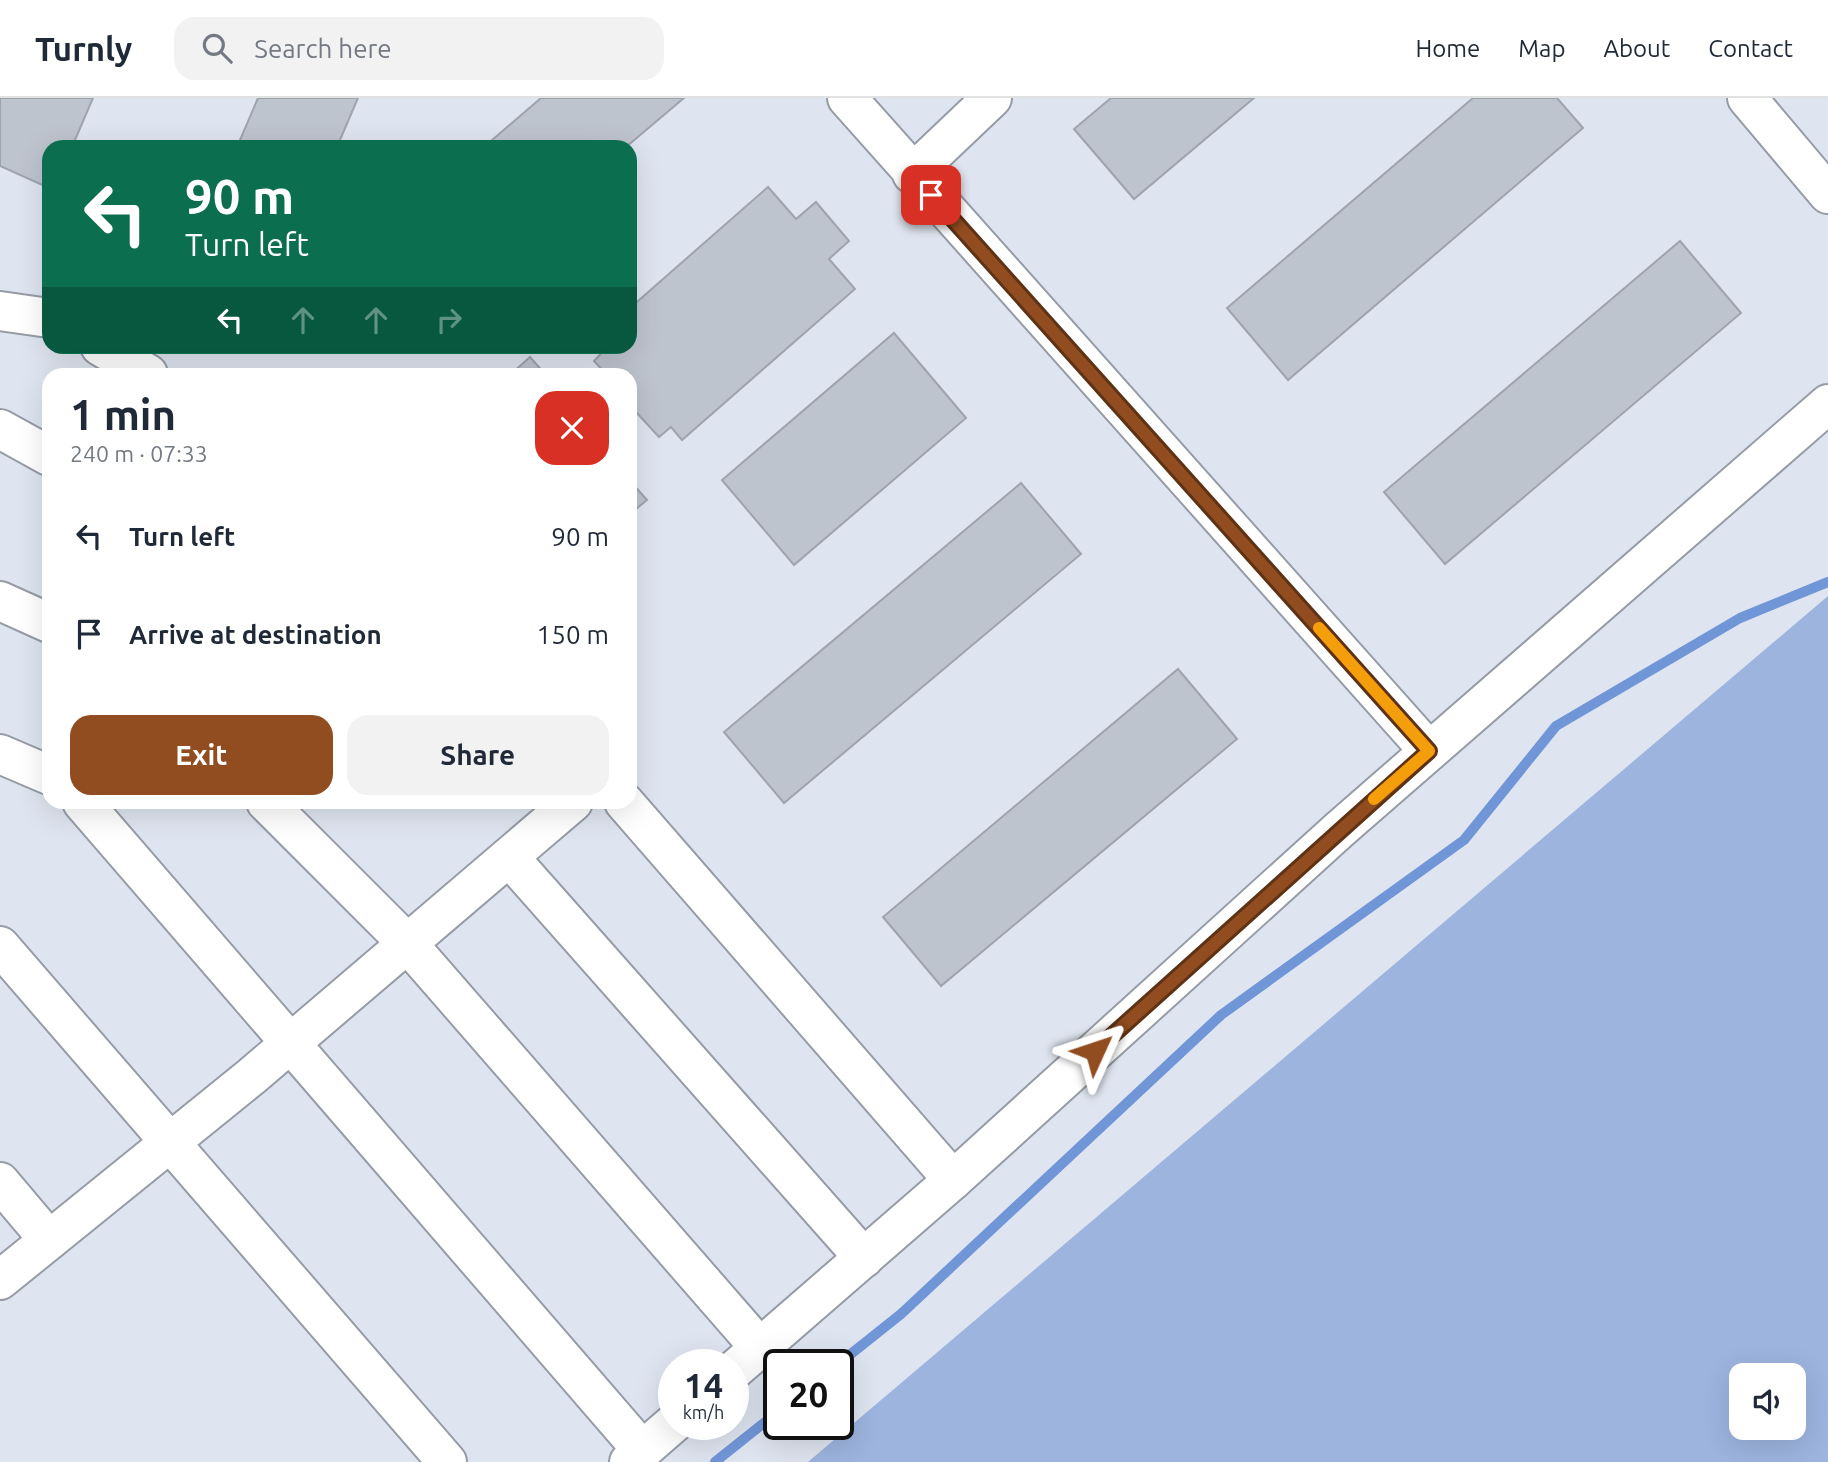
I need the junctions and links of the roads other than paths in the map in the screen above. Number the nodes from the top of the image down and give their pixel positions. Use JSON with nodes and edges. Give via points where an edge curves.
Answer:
{"nodes":[{"id":1,"x":847,"y":98,"type":"edge"},
{"id":2,"x":992,"y":98,"type":"edge"},
{"id":3,"x":1747,"y":98,"type":"edge"},
{"id":4,"x":912,"y":174,"type":"junction"},
{"id":5,"x":1828,"y":194,"type":"edge"},
{"id":6,"x":0,"y":311,"type":"edge"},
{"id":7,"x":42,"y":317,"type":"edge"},
{"id":8,"x":114,"y":354,"type":"edge"},
{"id":9,"x":138,"y":368,"type":"edge"},
{"id":10,"x":1828,"y":404,"type":"edge"},
{"id":11,"x":0,"y":429,"type":"edge"},
{"id":12,"x":42,"y":452,"type":"edge"},
{"id":13,"x":0,"y":601,"type":"edge"},
{"id":14,"x":42,"y":620,"type":"edge"},
{"id":15,"x":1429,"y":751,"type":"junction"},
{"id":16,"x":0,"y":754,"type":"edge"},
{"id":17,"x":42,"y":772,"type":"edge"},
{"id":18,"x":88,"y":809,"type":"edge"},
{"id":19,"x":273,"y":809,"type":"edge"},
{"id":20,"x":565,"y":809,"type":"edge"},
{"id":21,"x":630,"y":809,"type":"edge"},
{"id":22,"x":509,"y":857,"type":"junction"},
{"id":23,"x":408,"y":943,"type":"junction"},
{"id":24,"x":0,"y":946,"type":"edge"},
{"id":25,"x":291,"y":1043,"type":"junction"},
{"id":26,"x":170,"y":1143,"type":"junction"},
{"id":27,"x":953,"y":1180,"type":"junction"},
{"id":28,"x":0,"y":1182,"type":"edge"},
{"id":29,"x":49,"y":1240,"type":"junction"},
{"id":30,"x":864,"y":1258,"type":"junction"},
{"id":31,"x":0,"y":1280,"type":"edge"},
{"id":32,"x":739,"y":1349,"type":"edge"},
{"id":33,"x":749,"y":1357,"type":"edge"},
{"id":34,"x":658,"y":1437,"type":"edge"},
{"id":35,"x":636,"y":1456,"type":"edge"},
{"id":36,"x":447,"y":1462,"type":"edge"}],
"edges":[{"from":1,"to":4,"type":"lane"},
{"from":2,"to":4,"type":"lane"},
{"from":3,"to":5,"type":"lane"},
{"from":4,"to":15,"type":"lane"},
{"from":6,"to":7,"type":"lane"},
{"from":8,"to":9,"type":"lane"},
{"from":10,"to":15,"type":"lane"},
{"from":11,"to":12,"type":"lane"},
{"from":13,"to":14,"type":"lane"},
{"from":15,"to":27,"type":"lane"},
{"from":16,"to":17,"type":"lane"},
{"from":18,"to":25,"type":"lane"},
{"from":19,"to":23,"type":"lane"},
{"from":20,"to":22,"type":"lane"},
{"from":21,"to":27,"type":"lane"},
{"from":22,"to":23,"type":"lane"},
{"from":22,"to":30,"type":"lane"},
{"from":23,"to":25,"type":"lane"},
{"from":23,"to":32,"type":"lane"},
{"from":24,"to":26,"type":"lane"},
{"from":25,"to":26,"type":"lane"},
{"from":25,"to":35,"type":"lane"},
{"from":26,"to":29,"type":"lane"},
{"from":26,"to":36,"type":"lane"},
{"from":27,"to":30,"type":"lane"},
{"from":28,"to":29,"type":"lane"},
{"from":29,"to":31,"type":"lane"},
{"from":30,"to":33,"type":"lane"},
{"from":34,"to":35,"type":"lane"}]}
